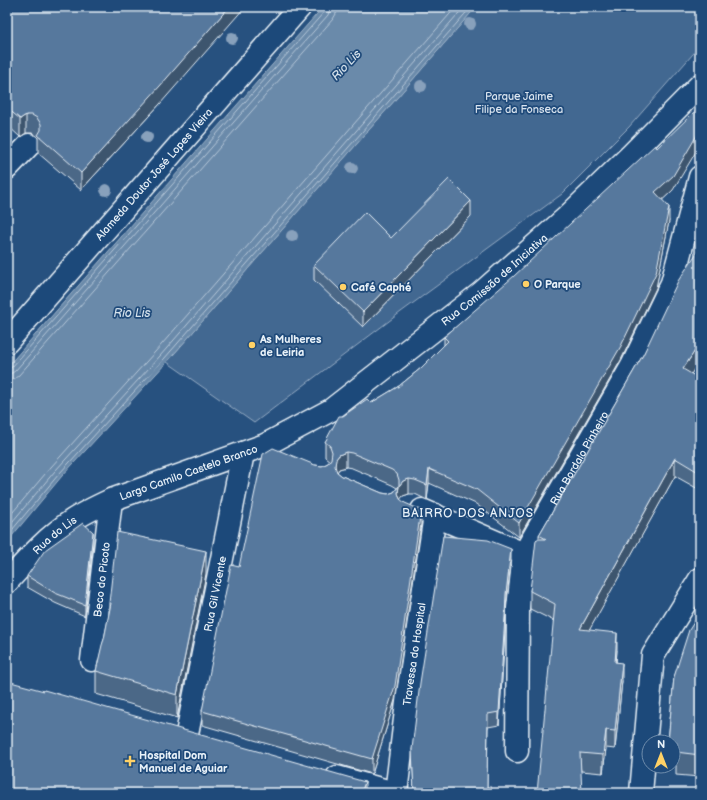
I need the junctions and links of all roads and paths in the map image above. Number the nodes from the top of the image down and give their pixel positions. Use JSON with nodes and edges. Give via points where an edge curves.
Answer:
{"nodes":[{"id":1,"x":300,"y":7,"type":"edge"},
{"id":2,"x":695,"y":90,"type":"edge"},
{"id":3,"x":700,"y":115,"type":"edge"},
{"id":4,"x":29,"y":145,"type":"dead end"},
{"id":5,"x":7,"y":168,"type":"edge"},
{"id":6,"x":700,"y":177,"type":"edge"},
{"id":7,"x":7,"y":342,"type":"edge"},
{"id":8,"x":265,"y":445,"type":"junction"},
{"id":9,"x":243,"y":453,"type":"junction"},
{"id":10,"x":286,"y":454,"type":"edge"},
{"id":11,"x":112,"y":500,"type":"junction"},
{"id":12,"x":410,"y":506,"type":"edge"},
{"id":13,"x":434,"y":515,"type":"junction"},
{"id":14,"x":524,"y":554,"type":"junction"},
{"id":15,"x":700,"y":580,"type":"edge"},
{"id":16,"x":7,"y":582,"type":"edge"},
{"id":17,"x":92,"y":660,"type":"dead end"},
{"id":18,"x":165,"y":728,"type":"edge"},
{"id":19,"x":186,"y":734,"type":"junction"},
{"id":20,"x":209,"y":740,"type":"edge"},
{"id":21,"x":517,"y":751,"type":"dead end"},
{"id":22,"x":320,"y":772,"type":"edge"},
{"id":23,"x":395,"y":793,"type":"edge"},
{"id":24,"x":641,"y":793,"type":"edge"}],
"edges":[{"from":1,"to":7,"type":"street","name":"Alameda Doutor José Lopes Vieira"},
{"from":2,"to":3,"type":"street"},
{"from":2,"to":8,"type":"street","name":"Rua Comissão de Iniciativa","via":[[567,217],[481,294],[331,410]]},
{"from":4,"to":5,"type":"street"},
{"from":6,"to":14,"type":"street","name":"Rua Bordalo Pinheiro","via":[[672,283],[632,366]]},
{"from":8,"to":9,"type":"street","name":"Largo Camilo Castelo Branco"},
{"from":8,"to":10,"type":"street"},
{"from":9,"to":11,"type":"street","name":"Largo Camilo Castelo Branco"},
{"from":9,"to":19,"type":"street","name":"Rua Gil Vicente"},
{"from":11,"to":16,"type":"street","name":"Rua do Lis","via":[[73,520],[53,534]]},
{"from":11,"to":17,"type":"street","name":"Beco do Picoto"},
{"from":12,"to":13,"type":"street"},
{"from":13,"to":14,"type":"street"},
{"from":13,"to":23,"type":"street","name":"Travessa do Hospital"},
{"from":14,"to":21,"type":"street","name":"Rua Bordalo Pinheiro","via":[[518,608]]},
{"from":15,"to":24,"type":"street","via":[[653,655]]},
{"from":18,"to":19,"type":"street"},
{"from":19,"to":20,"type":"street"},
{"from":22,"to":23,"type":"street"}]}
